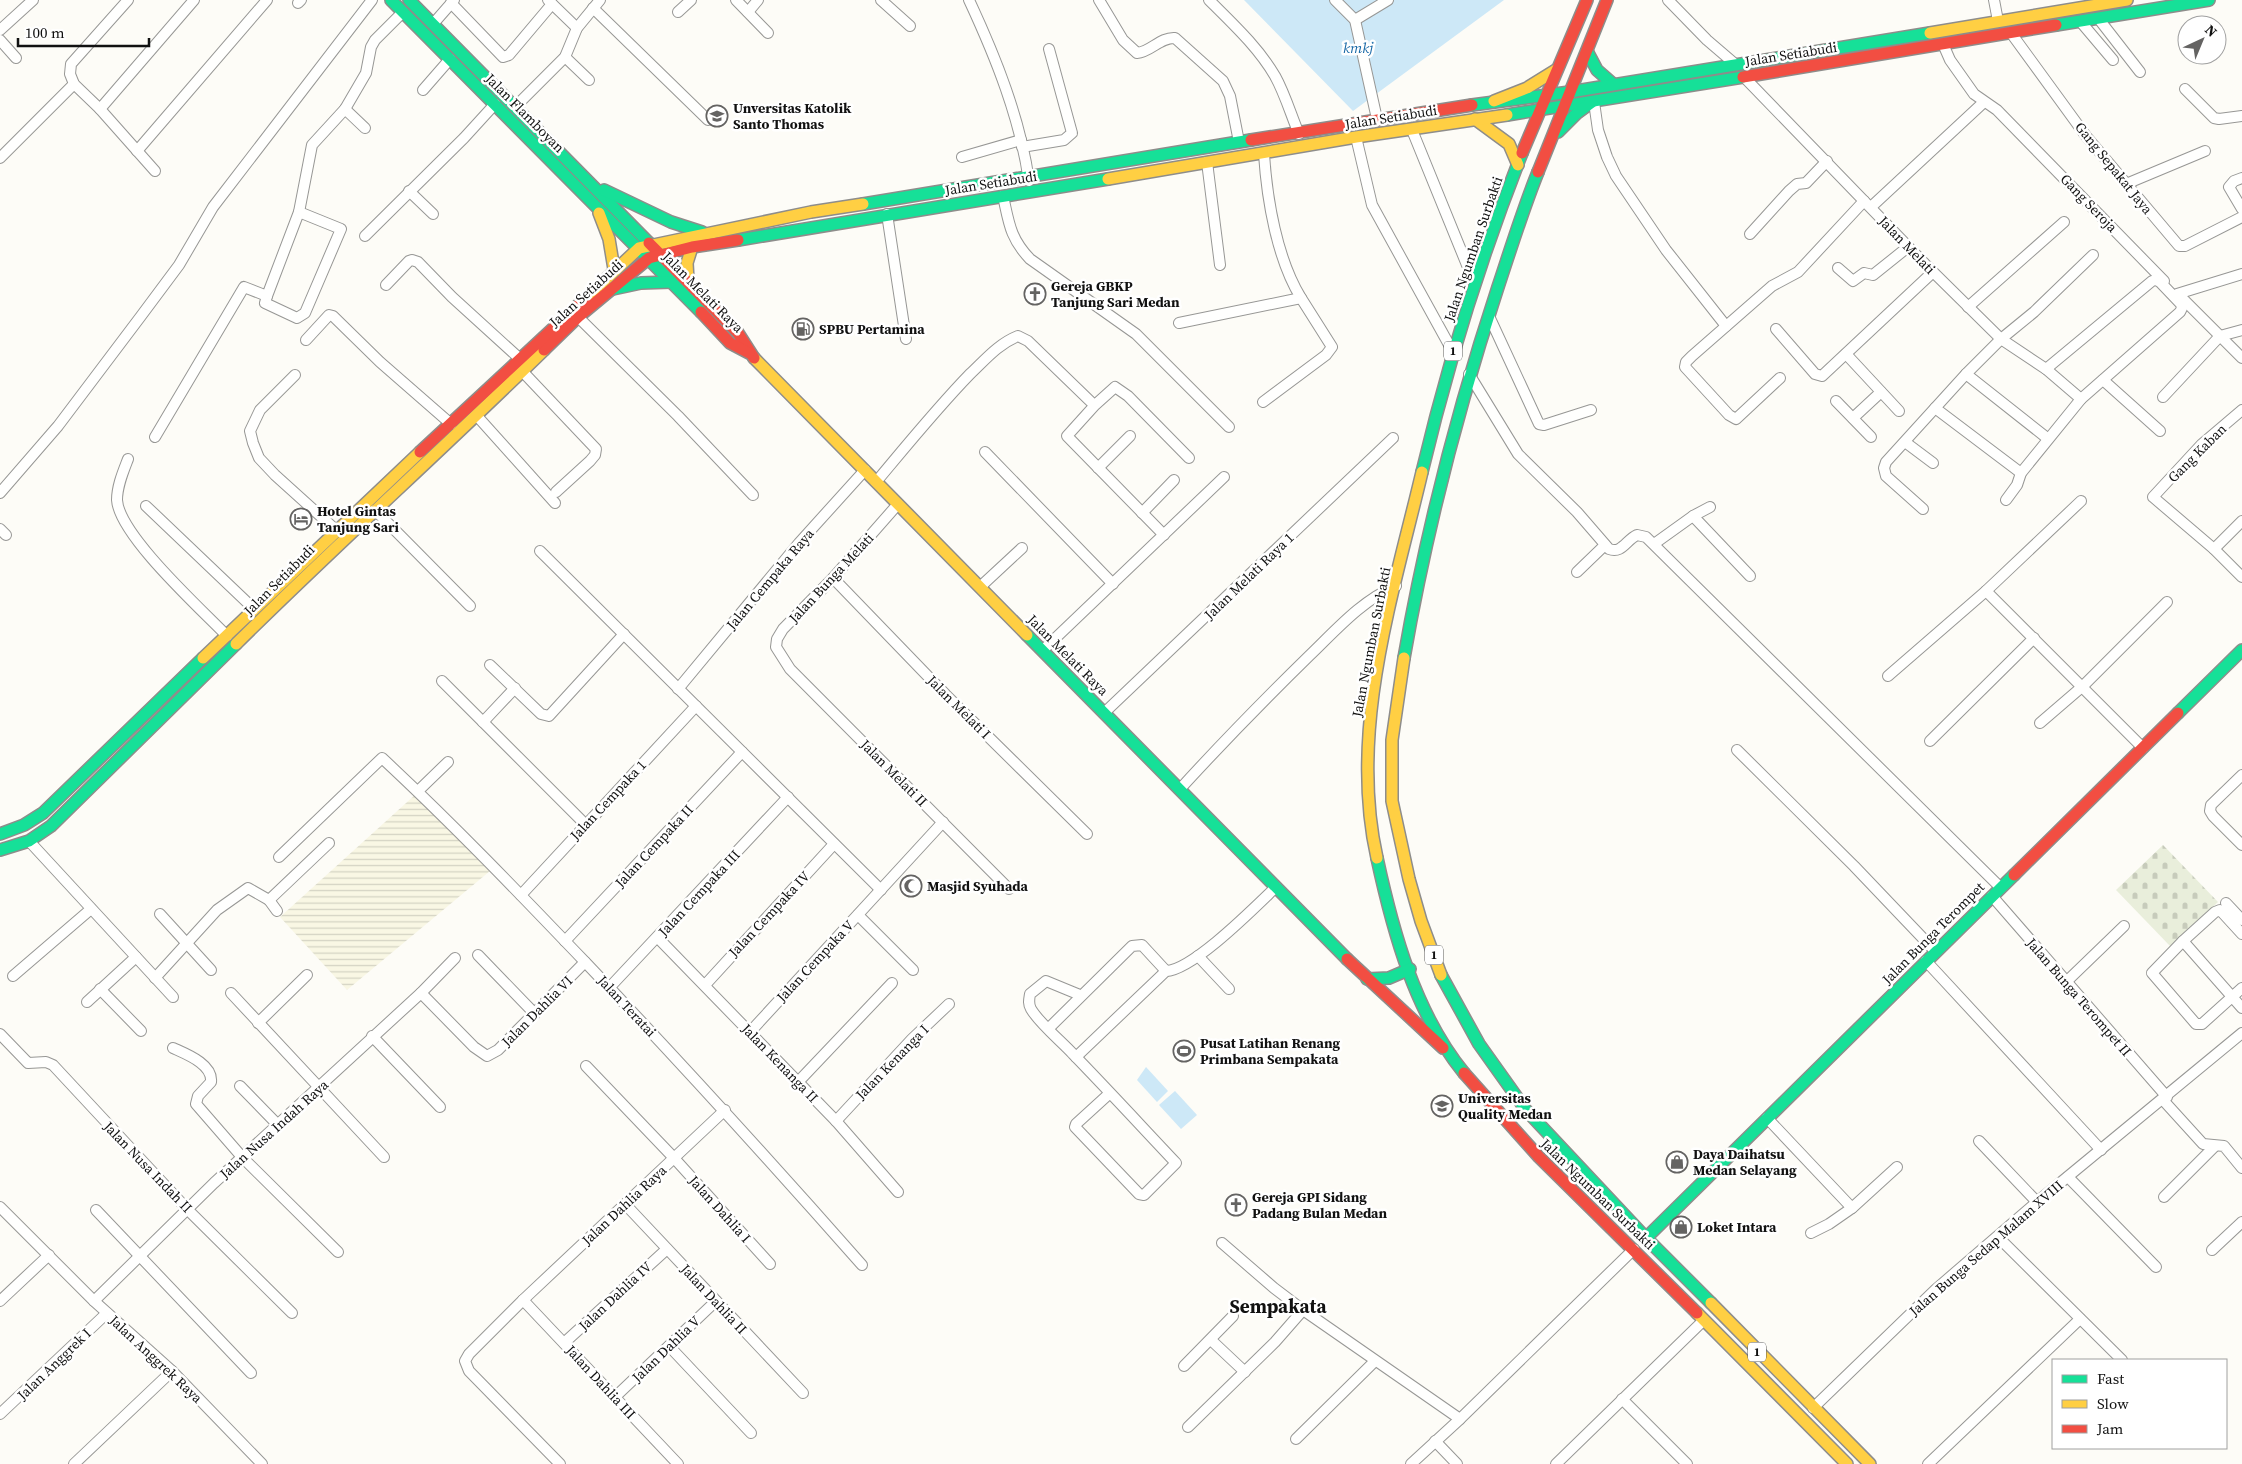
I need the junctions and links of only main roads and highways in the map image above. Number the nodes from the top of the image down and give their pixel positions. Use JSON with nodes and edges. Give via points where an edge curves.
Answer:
{"nodes":[{"id":1,"x":391,"y":0,"type":"edge"},
{"id":2,"x":409,"y":0,"type":"edge"},
{"id":3,"x":1587,"y":0,"type":"edge"},
{"id":4,"x":1607,"y":0,"type":"edge"},
{"id":5,"x":2127,"y":0,"type":"edge"},
{"id":6,"x":2209,"y":0,"type":"edge"},
{"id":7,"x":2094,"y":3,"type":"edge"},
{"id":8,"x":2152,"y":5,"type":"edge"},
{"id":9,"x":1890,"y":39,"type":"junction"},
{"id":10,"x":1587,"y":51,"type":"junction"},
{"id":11,"x":1893,"y":52,"type":"junction"},
{"id":12,"x":1556,"y":70,"type":"junction"},
{"id":13,"x":1613,"y":84,"type":"junction"},
{"id":14,"x":1570,"y":92,"type":"junction"},
{"id":15,"x":1547,"y":94,"type":"junction"},
{"id":16,"x":1494,"y":101,"type":"junction"},
{"id":17,"x":1593,"y":102,"type":"junction"},
{"id":18,"x":1565,"y":106,"type":"junction"},
{"id":19,"x":1541,"y":109,"type":"junction"},
{"id":20,"x":1475,"y":119,"type":"junction"},
{"id":21,"x":544,"y":135,"type":"junction"},
{"id":22,"x":1264,"y":139,"type":"junction"},
{"id":23,"x":1551,"y":140,"type":"junction"},
{"id":24,"x":536,"y":145,"type":"junction"},
{"id":25,"x":1264,"y":154,"type":"junction"},
{"id":26,"x":1518,"y":166,"type":"junction"},
{"id":27,"x":592,"y":184,"type":"junction"},
{"id":28,"x":596,"y":205,"type":"junction"},
{"id":29,"x":811,"y":212,"type":"junction"},
{"id":30,"x":814,"y":229,"type":"junction"},
{"id":31,"x":705,"y":232,"type":"junction"},
{"id":32,"x":651,"y":244,"type":"junction"},
{"id":33,"x":692,"y":247,"type":"junction"},
{"id":34,"x":639,"y":248,"type":"junction"},
{"id":35,"x":661,"y":254,"type":"junction"},
{"id":36,"x":649,"y":258,"type":"junction"},
{"id":37,"x":614,"y":269,"type":"junction"},
{"id":38,"x":688,"y":281,"type":"junction"},
{"id":39,"x":671,"y":282,"type":"junction"},
{"id":40,"x":611,"y":290,"type":"junction"},
{"id":41,"x":749,"y":353,"type":"junction"},
{"id":42,"x":1393,"y":602,"type":"junction"},
{"id":43,"x":1413,"y":606,"type":"junction"},
{"id":44,"x":2242,"y":650,"type":"edge"},
{"id":45,"x":0,"y":834,"type":"edge"},
{"id":46,"x":0,"y":850,"type":"edge"},
{"id":47,"x":1410,"y":969,"type":"junction"},
{"id":48,"x":1367,"y":979,"type":"junction"},
{"id":49,"x":1451,"y":1055,"type":"junction"},
{"id":50,"x":1646,"y":1238,"type":"junction"},
{"id":51,"x":1847,"y":1464,"type":"edge"},
{"id":52,"x":1870,"y":1464,"type":"edge"}],
"edges":[{"from":1,"to":24,"type":"main road","name":"Jalan Flamboyan"},
{"from":2,"to":21,"type":"main road","name":"Jalan Flamboyan"},
{"from":3,"to":12,"type":"main road","number":"1"},
{"from":4,"to":10,"type":"main road","number":"1"},
{"from":5,"to":7,"type":"main road","name":"Jalan Setiabudi"},
{"from":6,"to":8,"type":"main road","name":"Jalan Setiabudi"},
{"from":7,"to":9,"type":"main road","name":"Jalan Setiabudi"},
{"from":8,"to":11,"type":"main road","name":"Jalan Setiabudi","via":[[2098,18]]},
{"from":9,"to":11,"type":"main road"},
{"from":9,"to":13,"type":"main road","name":"Jalan Setiabudi"},
{"from":10,"to":13,"type":"main road","via":[[1597,71]]},
{"from":10,"to":14,"type":"main road","number":"1"},
{"from":11,"to":17,"type":"main road","name":"Jalan Setiabudi"},
{"from":12,"to":15,"type":"main road","number":"1"},
{"from":12,"to":16,"type":"main road","via":[[1527,88]]},
{"from":13,"to":14,"type":"main road","name":"Jalan Setiabudi"},
{"from":14,"to":15,"type":"main road","name":"Jalan Setiabudi"},
{"from":14,"to":18,"type":"main road","number":"1"},
{"from":15,"to":16,"type":"main road","name":"Jalan Setiabudi"},
{"from":15,"to":19,"type":"main road","name":"Jalan Ngumban Surbakti","number":"1"},
{"from":16,"to":22,"type":"main road","name":"Jalan Setiabudi"},
{"from":17,"to":18,"type":"main road","name":"Jalan Setiabudi"},
{"from":17,"to":23,"type":"main road","via":[[1577,113]]},
{"from":18,"to":19,"type":"main road","name":"Jalan Setiabudi"},
{"from":18,"to":23,"type":"main road","name":"Jalan Ngumban Surbakti","number":"1"},
{"from":19,"to":20,"type":"main road","name":"Jalan Setiabudi"},
{"from":19,"to":26,"type":"main road","name":"Jalan Ngumban Surbakti","number":"1"},
{"from":20,"to":25,"type":"main road","name":"Jalan Setiabudi"},
{"from":20,"to":26,"type":"main road","via":[[1509,144]]},
{"from":21,"to":24,"type":"main road"},
{"from":21,"to":27,"type":"main road","name":"Jalan Flamboyan"},
{"from":22,"to":25,"type":"main road"},
{"from":22,"to":29,"type":"main road","name":"Jalan Setiabudi"},
{"from":23,"to":43,"type":"main road","name":"Jalan Ngumban Surbakti","number":"1","via":[[1528,196],[1469,374]]},
{"from":24,"to":28,"type":"main road","name":"Jalan Flamboyan"},
{"from":25,"to":30,"type":"main road","name":"Jalan Setiabudi","via":[[887,214]]},
{"from":26,"to":42,"type":"main road","name":"Jalan Ngumban Surbakti","number":"1","via":[[1477,275],[1453,352]]},
{"from":27,"to":31,"type":"main road","via":[[665,220]]},
{"from":27,"to":32,"type":"main road","name":"Jalan Flamboyan"},
{"from":28,"to":34,"type":"main road","name":"Jalan Flamboyan"},
{"from":28,"to":37,"type":"main road","via":[[609,239]]},
{"from":29,"to":30,"type":"main road"},
{"from":29,"to":31,"type":"main road","name":"Jalan Setiabudi"},
{"from":30,"to":33,"type":"main road","name":"Jalan Setiabudi"},
{"from":31,"to":32,"type":"main road","name":"Jalan Setiabudi"},
{"from":32,"to":34,"type":"main road","name":"Jalan Setiabudi"},
{"from":32,"to":35,"type":"main road","name":"Jalan Melati Raya"},
{"from":33,"to":35,"type":"main road","name":"Jalan Setiabudi"},
{"from":33,"to":38,"type":"main road","via":[[687,263]]},
{"from":34,"to":36,"type":"main road","name":"Jalan Melati Raya"},
{"from":34,"to":37,"type":"main road","name":"Jalan Setiabudi"},
{"from":35,"to":36,"type":"main road","name":"Jalan Setiabudi"},
{"from":35,"to":38,"type":"main road","name":"Jalan Melati Raya"},
{"from":36,"to":39,"type":"main road","name":"Jalan Melati Raya"},
{"from":36,"to":40,"type":"main road","name":"Jalan Setiabudi"},
{"from":37,"to":45,"type":"main road","name":"Jalan Setiabudi","via":[[43,813]]},
{"from":38,"to":41,"type":"main road","name":"Jalan Melati Raya","via":[[738,333]]},
{"from":39,"to":40,"type":"main road","via":[[641,283]]},
{"from":39,"to":41,"type":"main road","name":"Jalan Melati Raya","via":[[730,343]]},
{"from":40,"to":46,"type":"main road","name":"Jalan Setiabudi","via":[[578,317],[477,416],[314,566],[51,826],[28,841]]},
{"from":41,"to":48,"type":"main road","name":"Jalan Melati Raya"},
{"from":42,"to":43,"type":"main road"},
{"from":42,"to":47,"type":"main road","name":"Jalan Ngumban Surbakti","number":"1","via":[[1368,738],[1368,794],[1379,862],[1394,924]]},
{"from":43,"to":50,"type":"main road","name":"Jalan Ngumban Surbakti","number":"1","via":[[1392,740],[1392,801],[1409,879],[1427,936],[1443,979],[1463,1016],[1526,1110]]},
{"from":44,"to":50,"type":"main road","name":"Jalan Bunga Terompet"},
{"from":47,"to":48,"type":"main road","via":[[1390,978]]},
{"from":47,"to":49,"type":"main road","name":"Jalan Ngumban Surbakti","number":"1","via":[[1420,997]]},
{"from":48,"to":49,"type":"main road","name":"Jalan Melati Raya"},
{"from":49,"to":51,"type":"main road","name":"Jalan Ngumban Surbakti","number":"1","via":[[1521,1139]]},
{"from":50,"to":52,"type":"main road","name":"Jalan Ngumban Surbakti","number":"1"}]}
